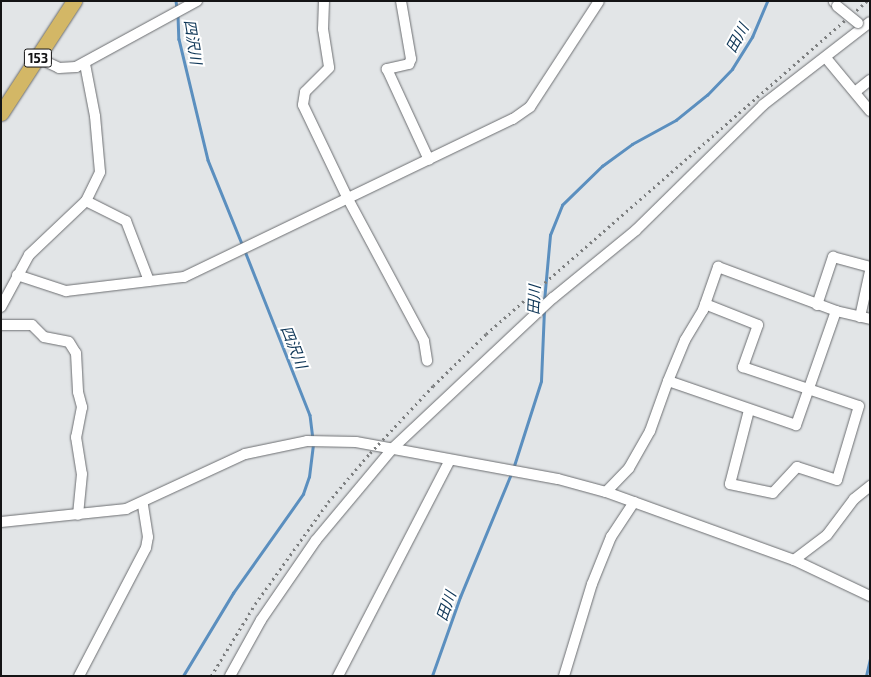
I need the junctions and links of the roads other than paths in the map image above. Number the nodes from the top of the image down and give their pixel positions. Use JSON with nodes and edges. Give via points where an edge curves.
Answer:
{"nodes":[{"id":1,"x":74,"y":1,"type":"edge"},
{"id":2,"x":197,"y":1,"type":"edge"},
{"id":3,"x":324,"y":1,"type":"edge"},
{"id":4,"x":401,"y":1,"type":"edge"},
{"id":5,"x":599,"y":1,"type":"edge"},
{"id":6,"x":835,"y":2,"type":"edge"},
{"id":7,"x":864,"y":24,"type":"edge"},
{"id":8,"x":38,"y":58,"type":"junction"},
{"id":9,"x":826,"y":58,"type":"junction"},
{"id":10,"x":85,"y":64,"type":"junction"},
{"id":11,"x":870,"y":80,"type":"edge"},
{"id":12,"x":855,"y":92,"type":"junction"},
{"id":13,"x":870,"y":111,"type":"edge"},
{"id":14,"x":1,"y":113,"type":"edge"},
{"id":15,"x":429,"y":160,"type":"junction"},
{"id":16,"x":348,"y":199,"type":"junction"},
{"id":17,"x":86,"y":201,"type":"junction"},
{"id":18,"x":870,"y":267,"type":"edge"},
{"id":19,"x":870,"y":271,"type":"edge"},
{"id":20,"x":17,"y":275,"type":"junction"},
{"id":21,"x":148,"y":281,"type":"junction"},
{"id":22,"x":705,"y":304,"type":"junction"},
{"id":23,"x":817,"y":305,"type":"junction"},
{"id":24,"x":1,"y":307,"type":"edge"},
{"id":25,"x":836,"y":311,"type":"junction"},
{"id":26,"x":860,"y":317,"type":"junction"},
{"id":27,"x":870,"y":319,"type":"edge"},
{"id":28,"x":1,"y":325,"type":"edge"},
{"id":29,"x":427,"y":361,"type":"dead end"},
{"id":30,"x":668,"y":381,"type":"junction"},
{"id":31,"x":808,"y":388,"type":"junction"},
{"id":32,"x":749,"y":410,"type":"junction"},
{"id":33,"x":393,"y":448,"type":"junction"},
{"id":34,"x":450,"y":460,"type":"junction"},
{"id":35,"x":870,"y":486,"type":"edge"},
{"id":36,"x":606,"y":492,"type":"junction"},
{"id":37,"x":634,"y":502,"type":"junction"},
{"id":38,"x":143,"y":504,"type":"junction"},
{"id":39,"x":78,"y":516,"type":"junction"},
{"id":40,"x":1,"y":522,"type":"edge"},
{"id":41,"x":794,"y":560,"type":"junction"},
{"id":42,"x":870,"y":596,"type":"edge"},
{"id":43,"x":79,"y":676,"type":"edge"},
{"id":44,"x":230,"y":676,"type":"edge"},
{"id":45,"x":338,"y":676,"type":"edge"},
{"id":46,"x":564,"y":676,"type":"edge"}],
"edges":[{"from":1,"to":8,"type":"highway","number":"153"},
{"from":2,"to":10,"type":"street","via":[[107,48]]},
{"from":3,"to":16,"type":"street","via":[[323,29],[329,68],[305,92],[303,105]]},
{"from":4,"to":15,"type":"street","via":[[412,59],[409,64],[388,69]]},
{"from":5,"to":15,"type":"street","via":[[530,108]]},
{"from":6,"to":7,"type":"street","bridge":true},
{"from":7,"to":9,"type":"street"},
{"from":8,"to":10,"type":"street","via":[[59,68]]},
{"from":8,"to":14,"type":"highway","number":"153"},
{"from":9,"to":12,"type":"street"},
{"from":9,"to":33,"type":"street","via":[[763,105],[636,230],[538,311]]},
{"from":10,"to":17,"type":"street","via":[[95,116],[100,172]]},
{"from":11,"to":12,"type":"street"},
{"from":12,"to":13,"type":"street"},
{"from":15,"to":16,"type":"street"},
{"from":16,"to":21,"type":"street","via":[[184,277]]},
{"from":16,"to":29,"type":"street","via":[[424,340]]},
{"from":17,"to":20,"type":"street","via":[[29,255]]},
{"from":17,"to":21,"type":"street","via":[[126,221]]},
{"from":18,"to":23,"type":"street","via":[[833,257]]},
{"from":19,"to":26,"type":"street"},
{"from":20,"to":21,"type":"street","via":[[66,291]]},
{"from":20,"to":24,"type":"street"},
{"from":22,"to":23,"type":"street","via":[[718,267]]},
{"from":22,"to":30,"type":"street","via":[[685,340]]},
{"from":22,"to":31,"type":"street","via":[[758,325],[743,367]]},
{"from":23,"to":25,"type":"street"},
{"from":25,"to":26,"type":"street"},
{"from":25,"to":31,"type":"street"},
{"from":26,"to":27,"type":"street"},
{"from":28,"to":39,"type":"street","via":[[32,325],[44,337],[69,342],[76,353],[78,392],[82,408],[76,437],[82,474]]},
{"from":30,"to":32,"type":"street"},
{"from":30,"to":36,"type":"street","via":[[650,431],[629,468]]},
{"from":31,"to":32,"type":"street","via":[[796,425]]},
{"from":31,"to":32,"type":"street","via":[[859,406],[837,480],[797,467],[773,493],[730,484]]},
{"from":33,"to":34,"type":"street"},
{"from":33,"to":38,"type":"street","via":[[356,442],[307,441],[245,454]]},
{"from":33,"to":44,"type":"street","via":[[316,540],[261,620]]},
{"from":34,"to":36,"type":"street","via":[[519,472]]},
{"from":34,"to":45,"type":"street"},
{"from":35,"to":41,"type":"street","via":[[854,499],[827,535]]},
{"from":36,"to":37,"type":"street"},
{"from":37,"to":41,"type":"street"},
{"from":37,"to":46,"type":"street","via":[[611,537],[592,584]]},
{"from":38,"to":39,"type":"street","via":[[126,510]]},
{"from":38,"to":43,"type":"street","via":[[148,537],[146,548]]},
{"from":39,"to":40,"type":"street"},
{"from":41,"to":42,"type":"street"}]}
